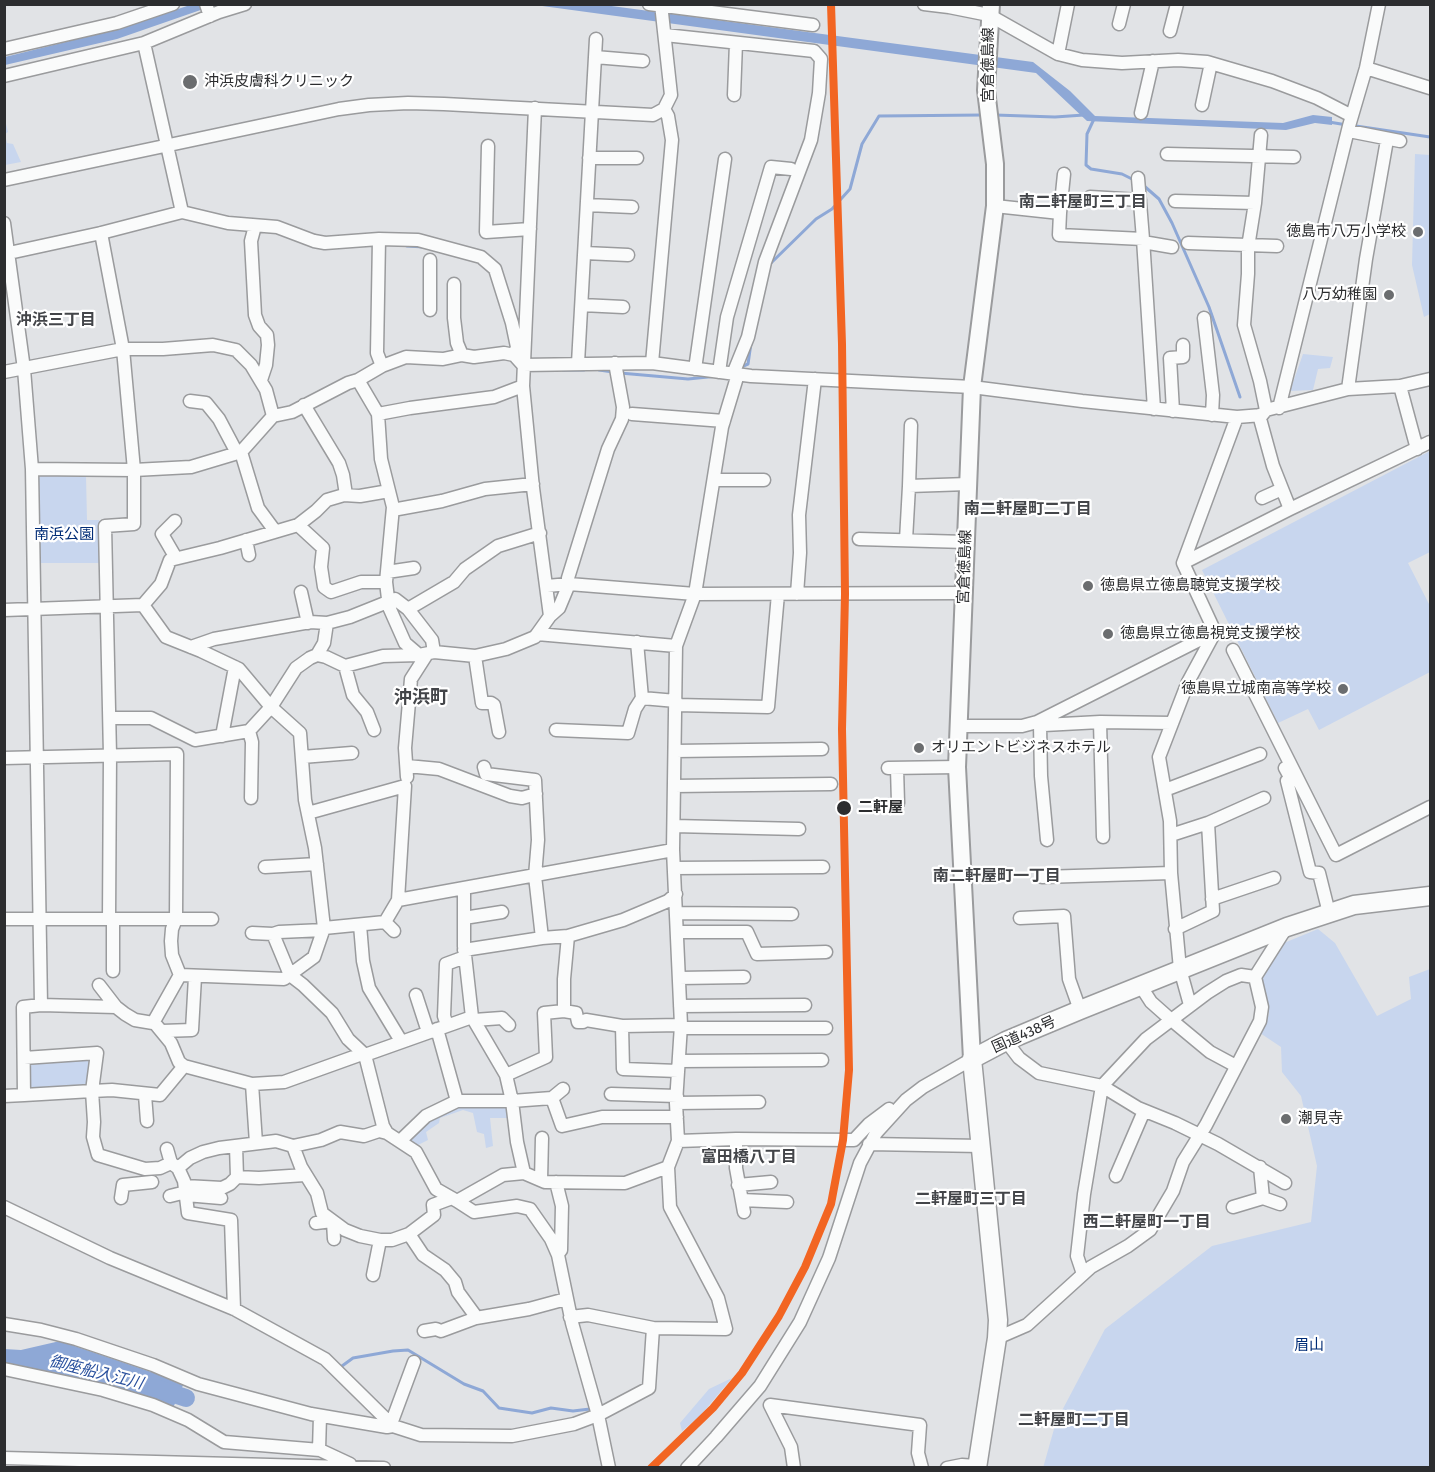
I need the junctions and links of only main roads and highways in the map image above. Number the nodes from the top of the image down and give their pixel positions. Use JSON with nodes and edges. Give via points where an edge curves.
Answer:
{"nodes":[{"id":1,"x":990,"y":10,"type":"edge"},
{"id":2,"x":1431,"y":896,"type":"edge"},
{"id":3,"x":972,"y":1059,"type":"junction"},
{"id":4,"x":977,"y":1467,"type":"edge"}],
"edges":[{"from":1,"to":3,"type":"main road","name":"宮倉徳島線","via":[[986,90],[995,164],[995,206],[972,387],[957,766]]},
{"from":2,"to":3,"type":"highway","name":"国道438号","via":[[1354,905],[1287,927],[1006,1041]]},
{"from":3,"to":4,"type":"highway","via":[[998,1320]]}]}
